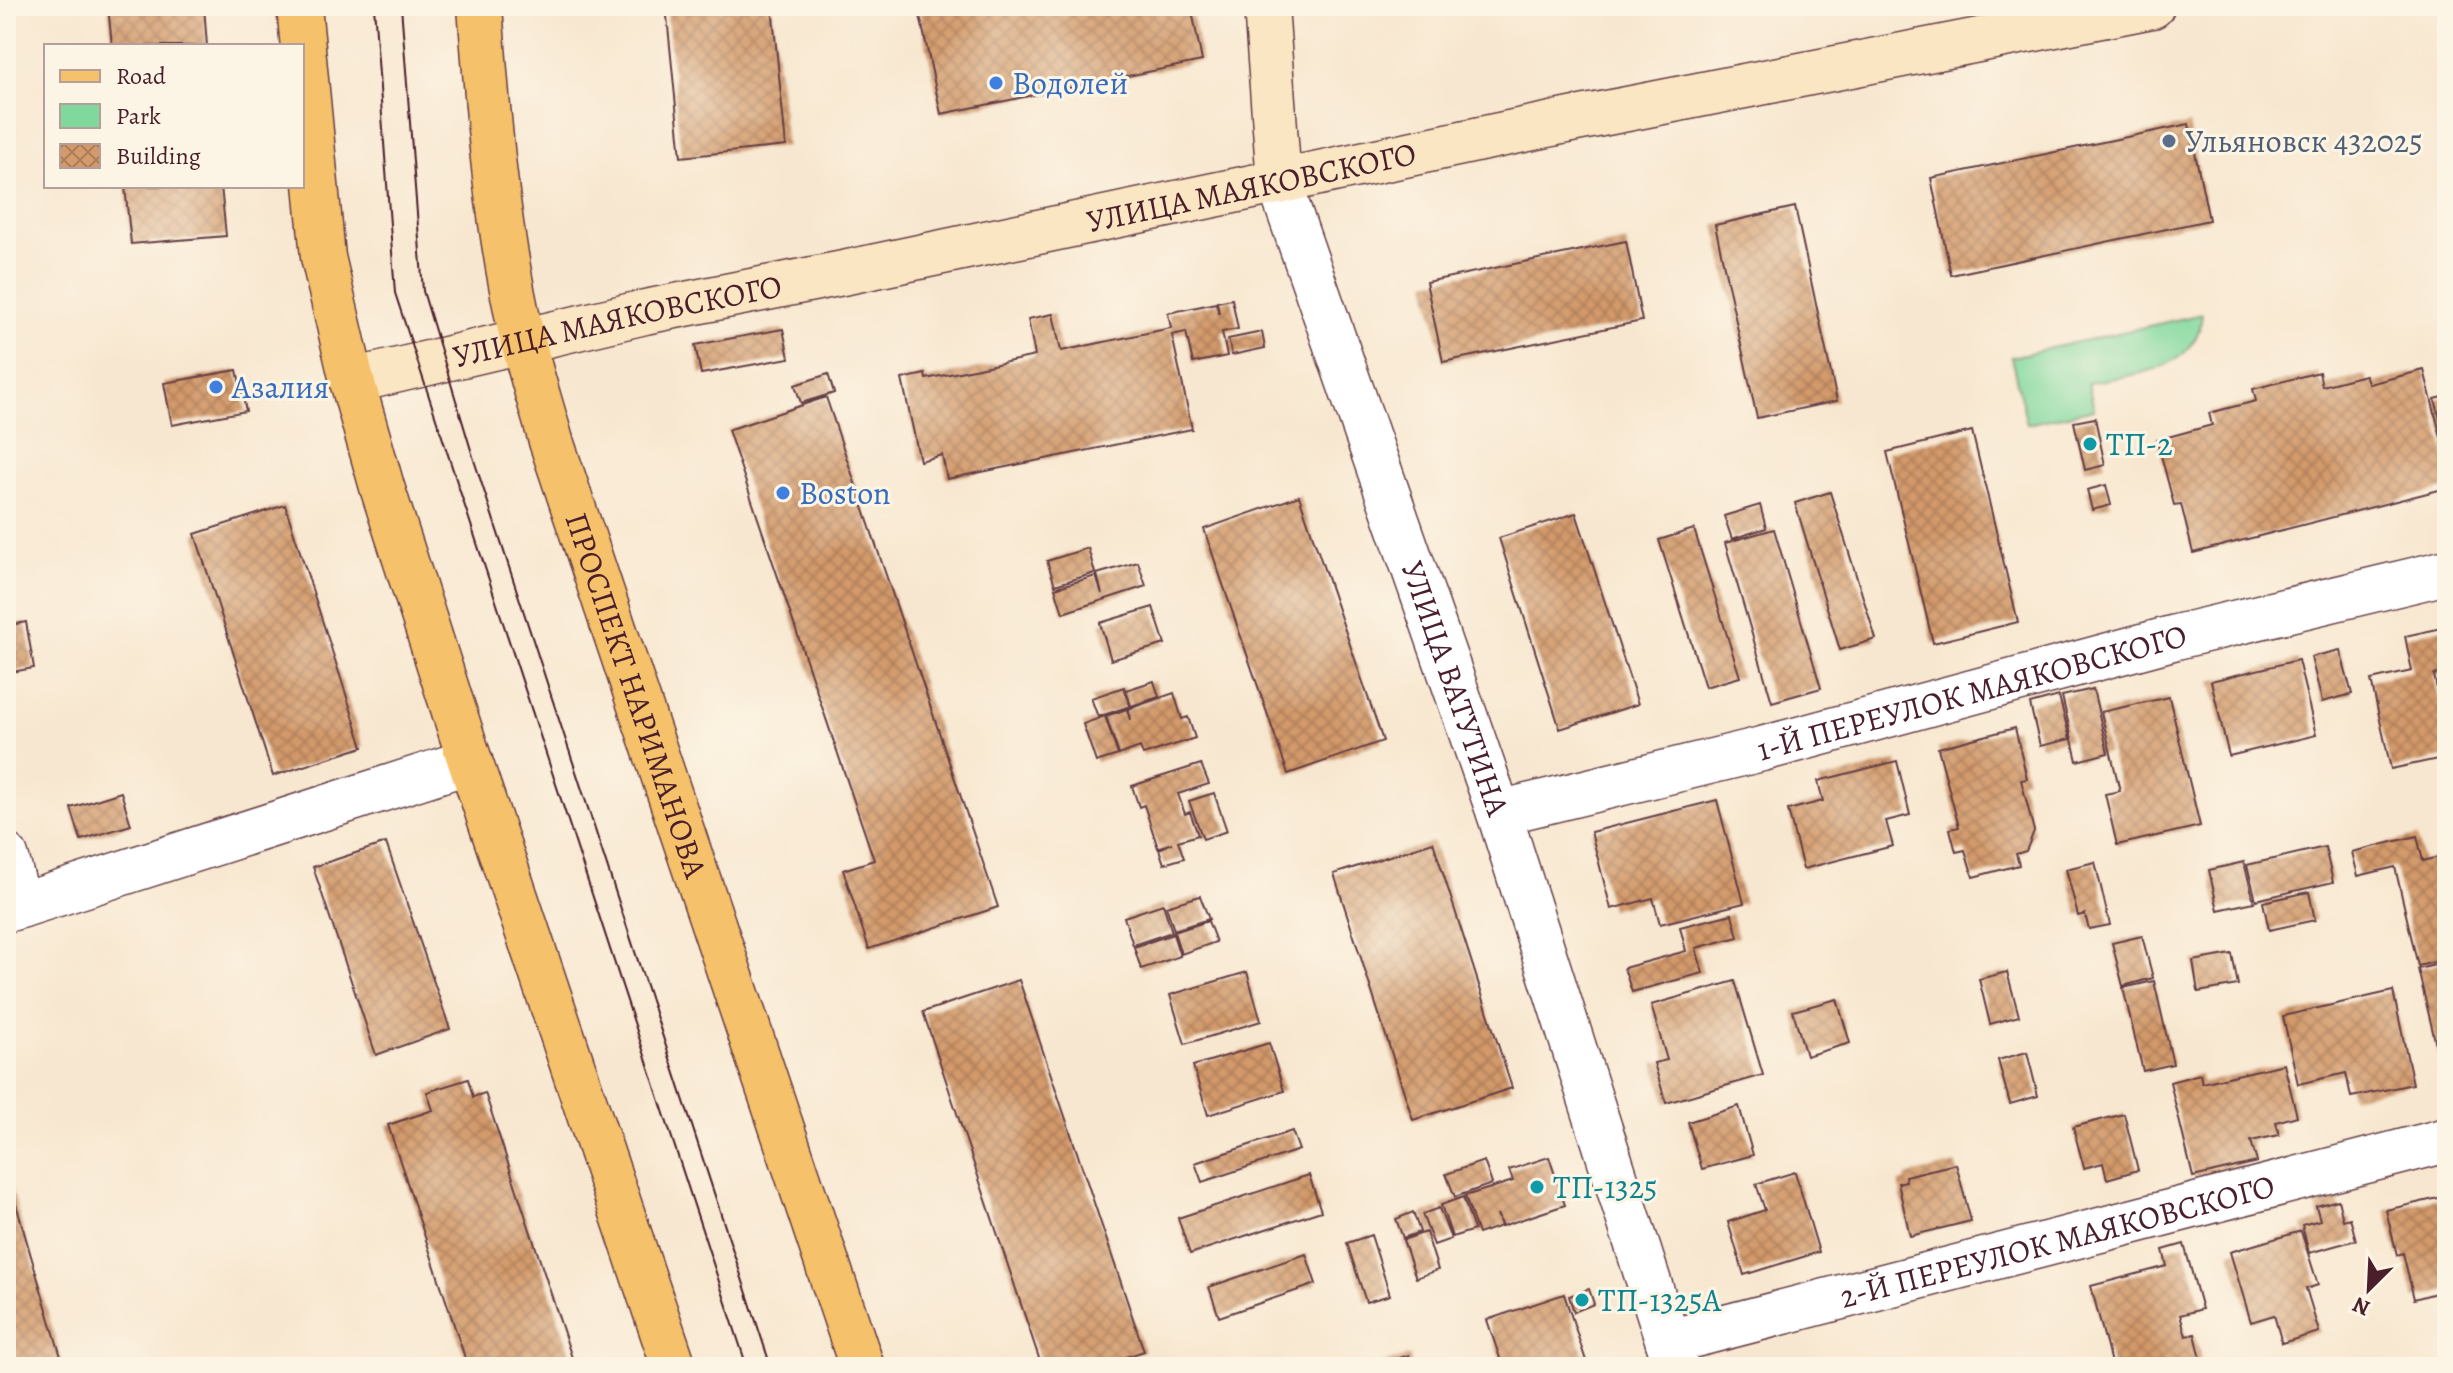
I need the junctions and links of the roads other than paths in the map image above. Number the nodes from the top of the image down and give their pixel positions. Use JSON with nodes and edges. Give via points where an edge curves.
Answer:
{"nodes":[{"id":1,"x":299,"y":6,"type":"edge"},
{"id":2,"x":480,"y":6,"type":"edge"},
{"id":3,"x":1266,"y":6,"type":"edge"},
{"id":4,"x":2152,"y":6,"type":"edge"},
{"id":5,"x":303,"y":44,"type":"edge"},
{"id":6,"x":304,"y":58,"type":"edge"},
{"id":7,"x":1279,"y":182,"type":"junction"},
{"id":8,"x":523,"y":340,"type":"junction"},
{"id":9,"x":352,"y":381,"type":"junction"},
{"id":10,"x":2447,"y":572,"type":"edge"},
{"id":11,"x":470,"y":761,"type":"junction"},
{"id":12,"x":1499,"y":813,"type":"junction"},
{"id":13,"x":6,"y":856,"type":"edge"},
{"id":14,"x":13,"y":908,"type":"edge"},
{"id":15,"x":2447,"y":1140,"type":"edge"},
{"id":16,"x":1672,"y":1354,"type":"edge"},
{"id":17,"x":674,"y":1367,"type":"edge"},
{"id":18,"x":862,"y":1367,"type":"edge"}],
"edges":[{"from":1,"to":5,"type":"main road"},
{"from":2,"to":8,"type":"main road","name":"ПРОСПЕКТ НАРИМАНОВА","via":[[503,239]]},
{"from":3,"to":7,"type":"street","name":"УЛИЦА ВАТУТИНА"},
{"from":4,"to":7,"type":"street","name":"УЛИЦА МАЯКОВСКОГО"},
{"from":6,"to":9,"type":"main road","via":[[323,257]]},
{"from":7,"to":8,"type":"street","name":"УЛИЦА МАЯКОВСКОГО"},
{"from":7,"to":12,"type":"street","name":"УЛИЦА ВАТУТИНА"},
{"from":8,"to":9,"type":"street","name":"УЛИЦА МАЯКОВСКОГО"},
{"from":8,"to":18,"type":"main road","name":"ПРОСПЕКТ НАРИМАНОВА","via":[[551,441]]},
{"from":9,"to":11,"type":"main road"},
{"from":10,"to":12,"type":"street","name":"1-Й ПЕРЕУЛОК МАЯКОВСКОГО"},
{"from":11,"to":14,"type":"street"},
{"from":11,"to":17,"type":"main road"},
{"from":12,"to":16,"type":"street","name":"УЛИЦА ВАТУТИНА"},
{"from":13,"to":14,"type":"street"},
{"from":15,"to":16,"type":"street","name":"2-Й ПЕРЕУЛОК МАЯКОВСКОГО"}]}
